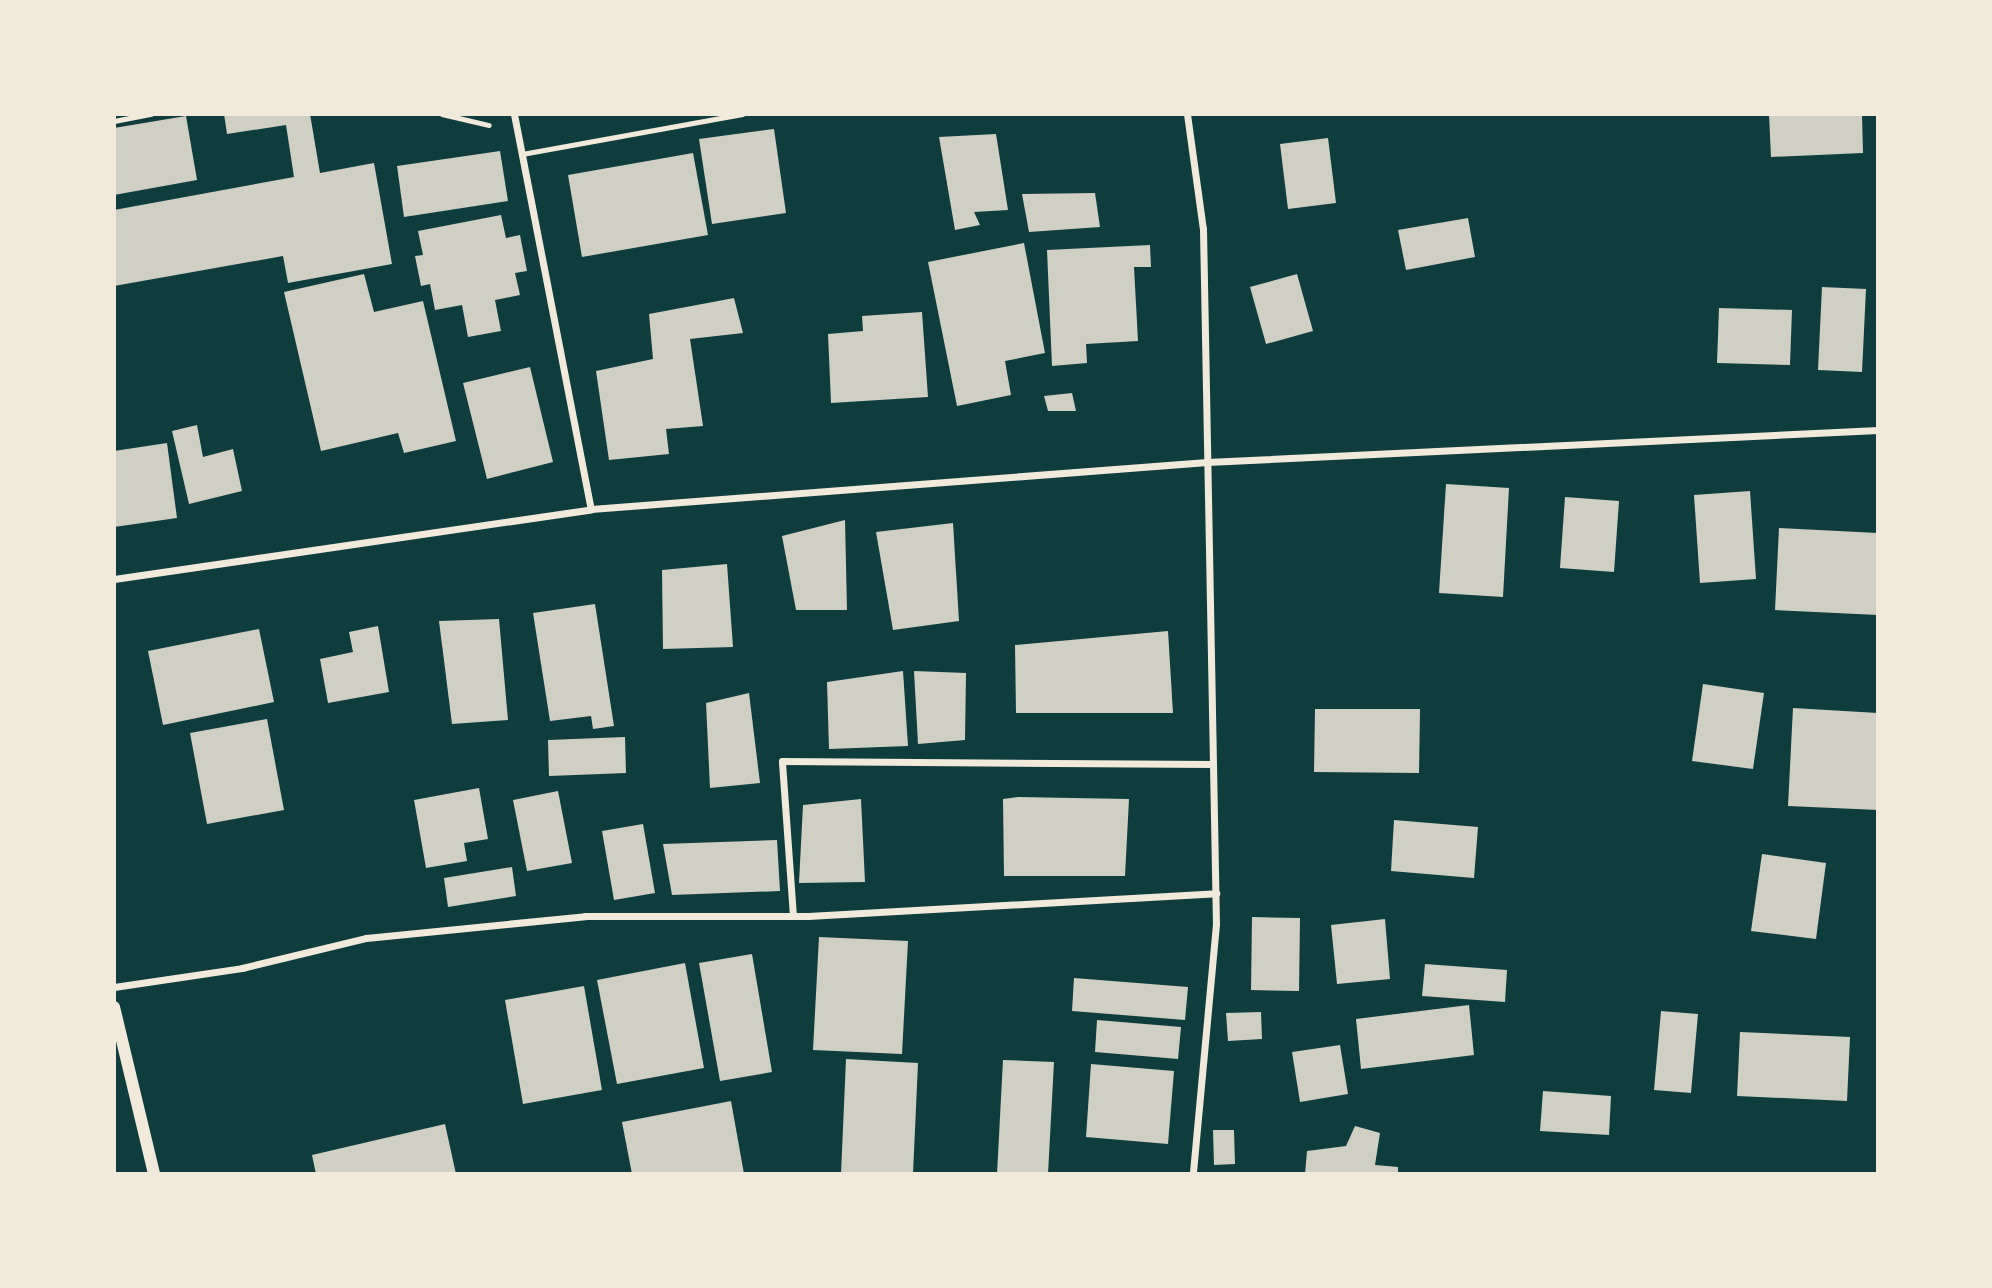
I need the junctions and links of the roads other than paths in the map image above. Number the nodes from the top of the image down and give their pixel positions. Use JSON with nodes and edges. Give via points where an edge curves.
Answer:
{"nodes":[{"id":1,"x":151,"y":114,"type":"edge"},
{"id":2,"x":514,"y":114,"type":"edge"},
{"id":3,"x":741,"y":114,"type":"edge"},
{"id":4,"x":1187,"y":114,"type":"edge"},
{"id":5,"x":114,"y":121,"type":"edge"},
{"id":6,"x":522,"y":154,"type":"junction"},
{"id":7,"x":1878,"y":430,"type":"edge"},
{"id":8,"x":1207,"y":462,"type":"junction"},
{"id":9,"x":592,"y":509,"type":"junction"},
{"id":10,"x":114,"y":579,"type":"edge"},
{"id":11,"x":1213,"y":764,"type":"junction"},
{"id":12,"x":1216,"y":893,"type":"junction"},
{"id":13,"x":793,"y":916,"type":"junction"},
{"id":14,"x":114,"y":987,"type":"edge"},
{"id":15,"x":114,"y":1007,"type":"edge"},
{"id":16,"x":155,"y":1174,"type":"edge"},
{"id":17,"x":1193,"y":1174,"type":"edge"}],
"edges":[{"from":1,"to":5,"type":"lane"},
{"from":2,"to":6,"type":"street"},
{"from":3,"to":6,"type":"lane"},
{"from":4,"to":8,"type":"street","via":[[1203,229]]},
{"from":6,"to":9,"type":"street"},
{"from":7,"to":8,"type":"street"},
{"from":8,"to":9,"type":"street"},
{"from":8,"to":11,"type":"street"},
{"from":9,"to":10,"type":"street"},
{"from":11,"to":12,"type":"street"},
{"from":11,"to":13,"type":"street","via":[[782,761]]},
{"from":12,"to":13,"type":"street"},
{"from":12,"to":17,"type":"street"},
{"from":13,"to":14,"type":"street","via":[[585,916],[366,938],[242,968]]},
{"from":15,"to":16,"type":"street"}]}
